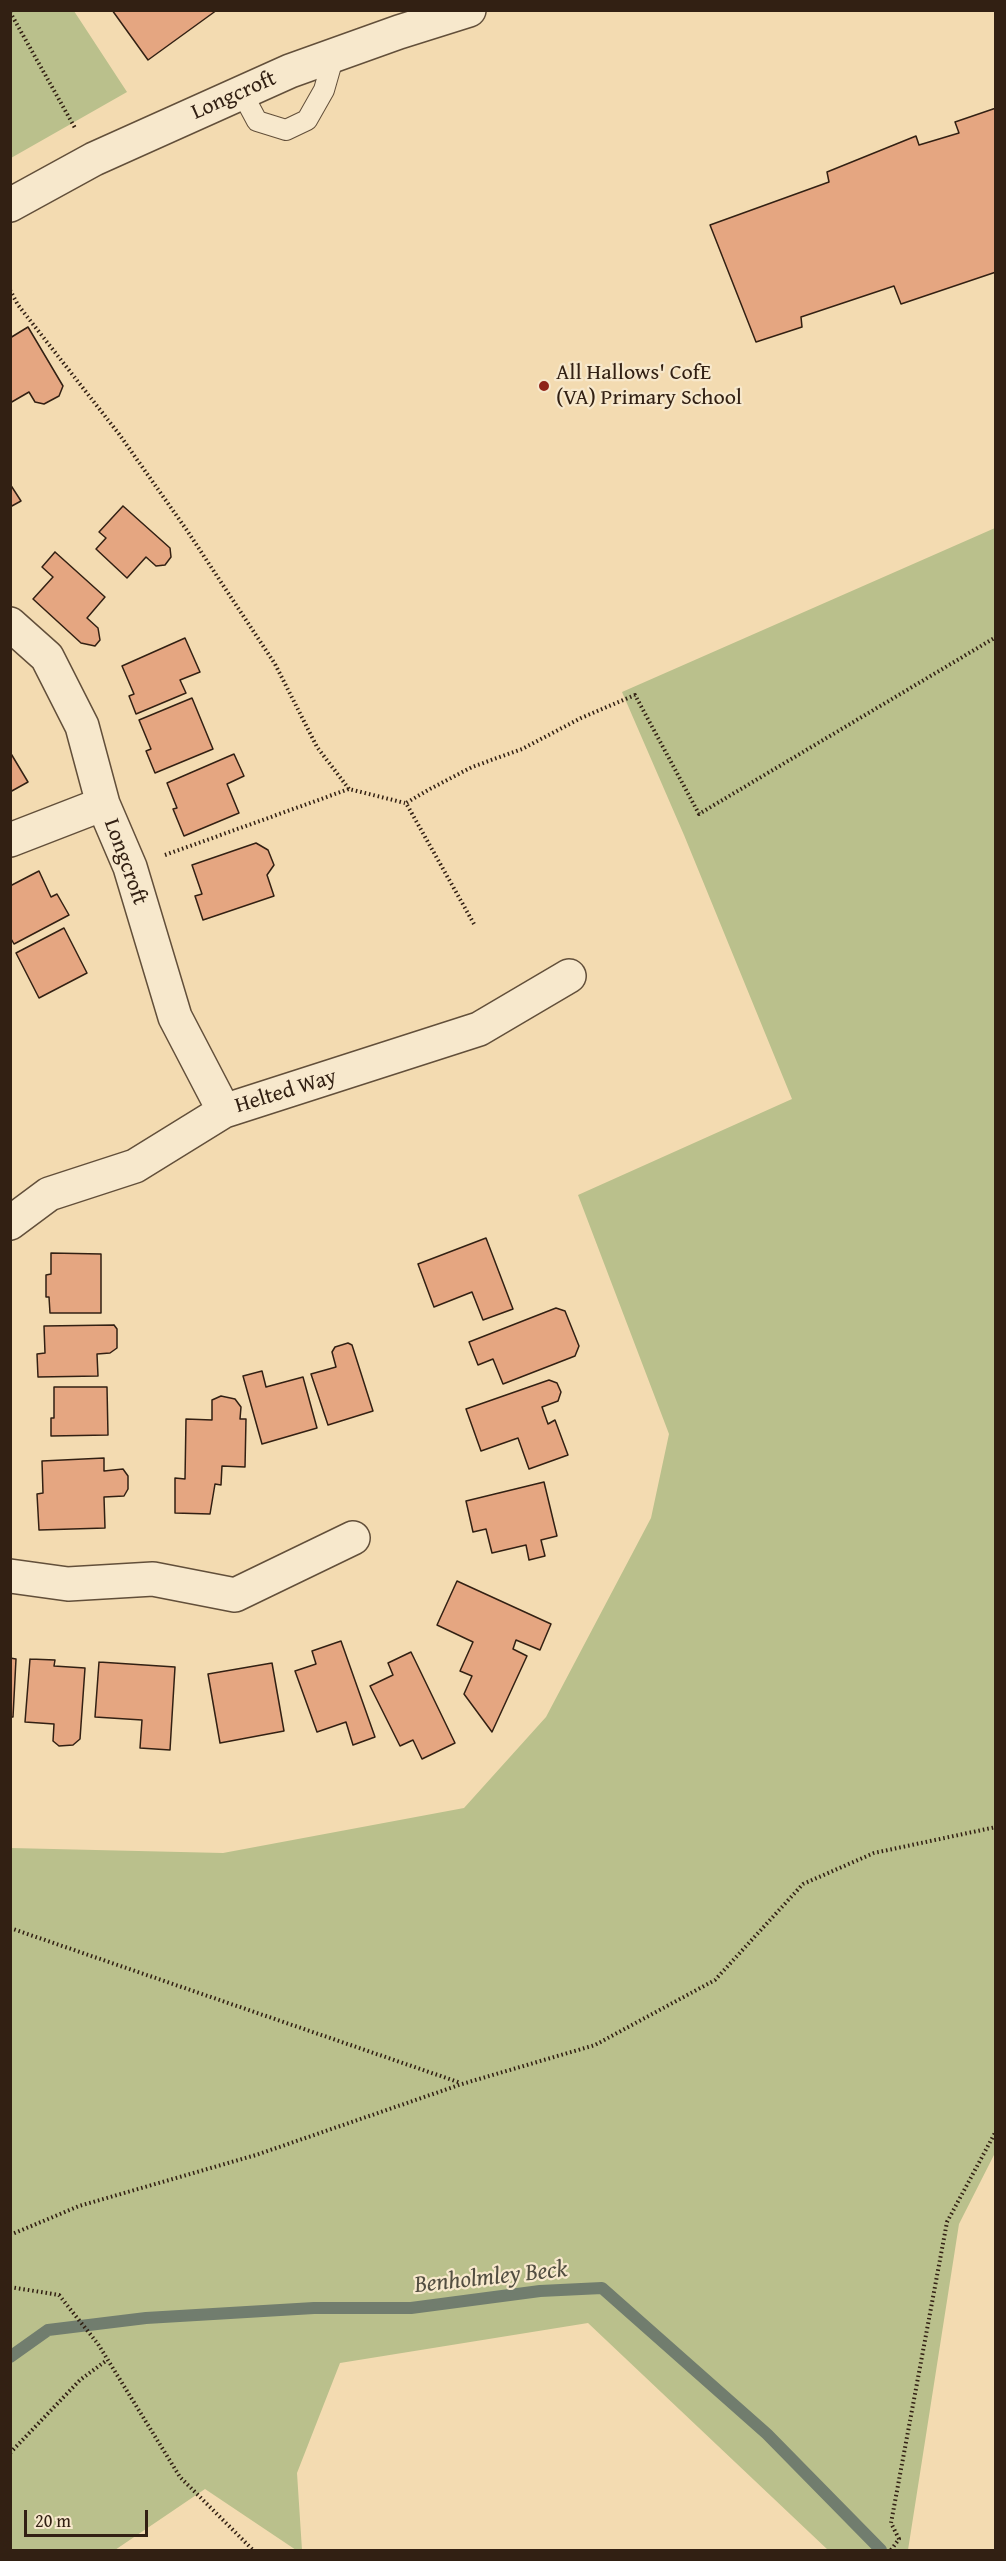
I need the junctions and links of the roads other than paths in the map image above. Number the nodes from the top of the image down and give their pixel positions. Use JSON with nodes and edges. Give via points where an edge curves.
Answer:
{"nodes":[{"id":1,"x":469,"y":10,"type":"edge"},
{"id":2,"x":334,"y":55,"type":"junction"},
{"id":3,"x":242,"y":93,"type":"junction"},
{"id":4,"x":10,"y":205,"type":"edge"},
{"id":5,"x":10,"y":624,"type":"edge"},
{"id":6,"x":103,"y":804,"type":"junction"},
{"id":7,"x":10,"y":840,"type":"edge"},
{"id":8,"x":569,"y":976,"type":"dead end"},
{"id":9,"x":224,"y":1111,"type":"junction"},
{"id":10,"x":10,"y":1223,"type":"edge"},
{"id":11,"x":353,"y":1539,"type":"dead end"},
{"id":12,"x":10,"y":1576,"type":"edge"}],
"edges":[{"from":1,"to":2,"type":"street","name":"Longcroft"},
{"from":2,"to":3,"type":"street","name":"Longcroft"},
{"from":2,"to":3,"type":"lane","via":[[324,90],[307,120],[286,130],[257,121]]},
{"from":3,"to":4,"type":"street","name":"Longcroft","via":[[94,159]]},
{"from":5,"to":6,"type":"street","name":"Longcroft","via":[[47,657],[82,726]]},
{"from":6,"to":7,"type":"street"},
{"from":6,"to":9,"type":"street","name":"Longcroft","via":[[130,867],[175,1017]]},
{"from":8,"to":9,"type":"street","name":"Helted Way","via":[[479,1029]]},
{"from":9,"to":10,"type":"street","name":"Helted Way","via":[[135,1166],[49,1194]]},
{"from":11,"to":12,"type":"street","via":[[235,1595],[153,1580],[68,1584]]}]}
